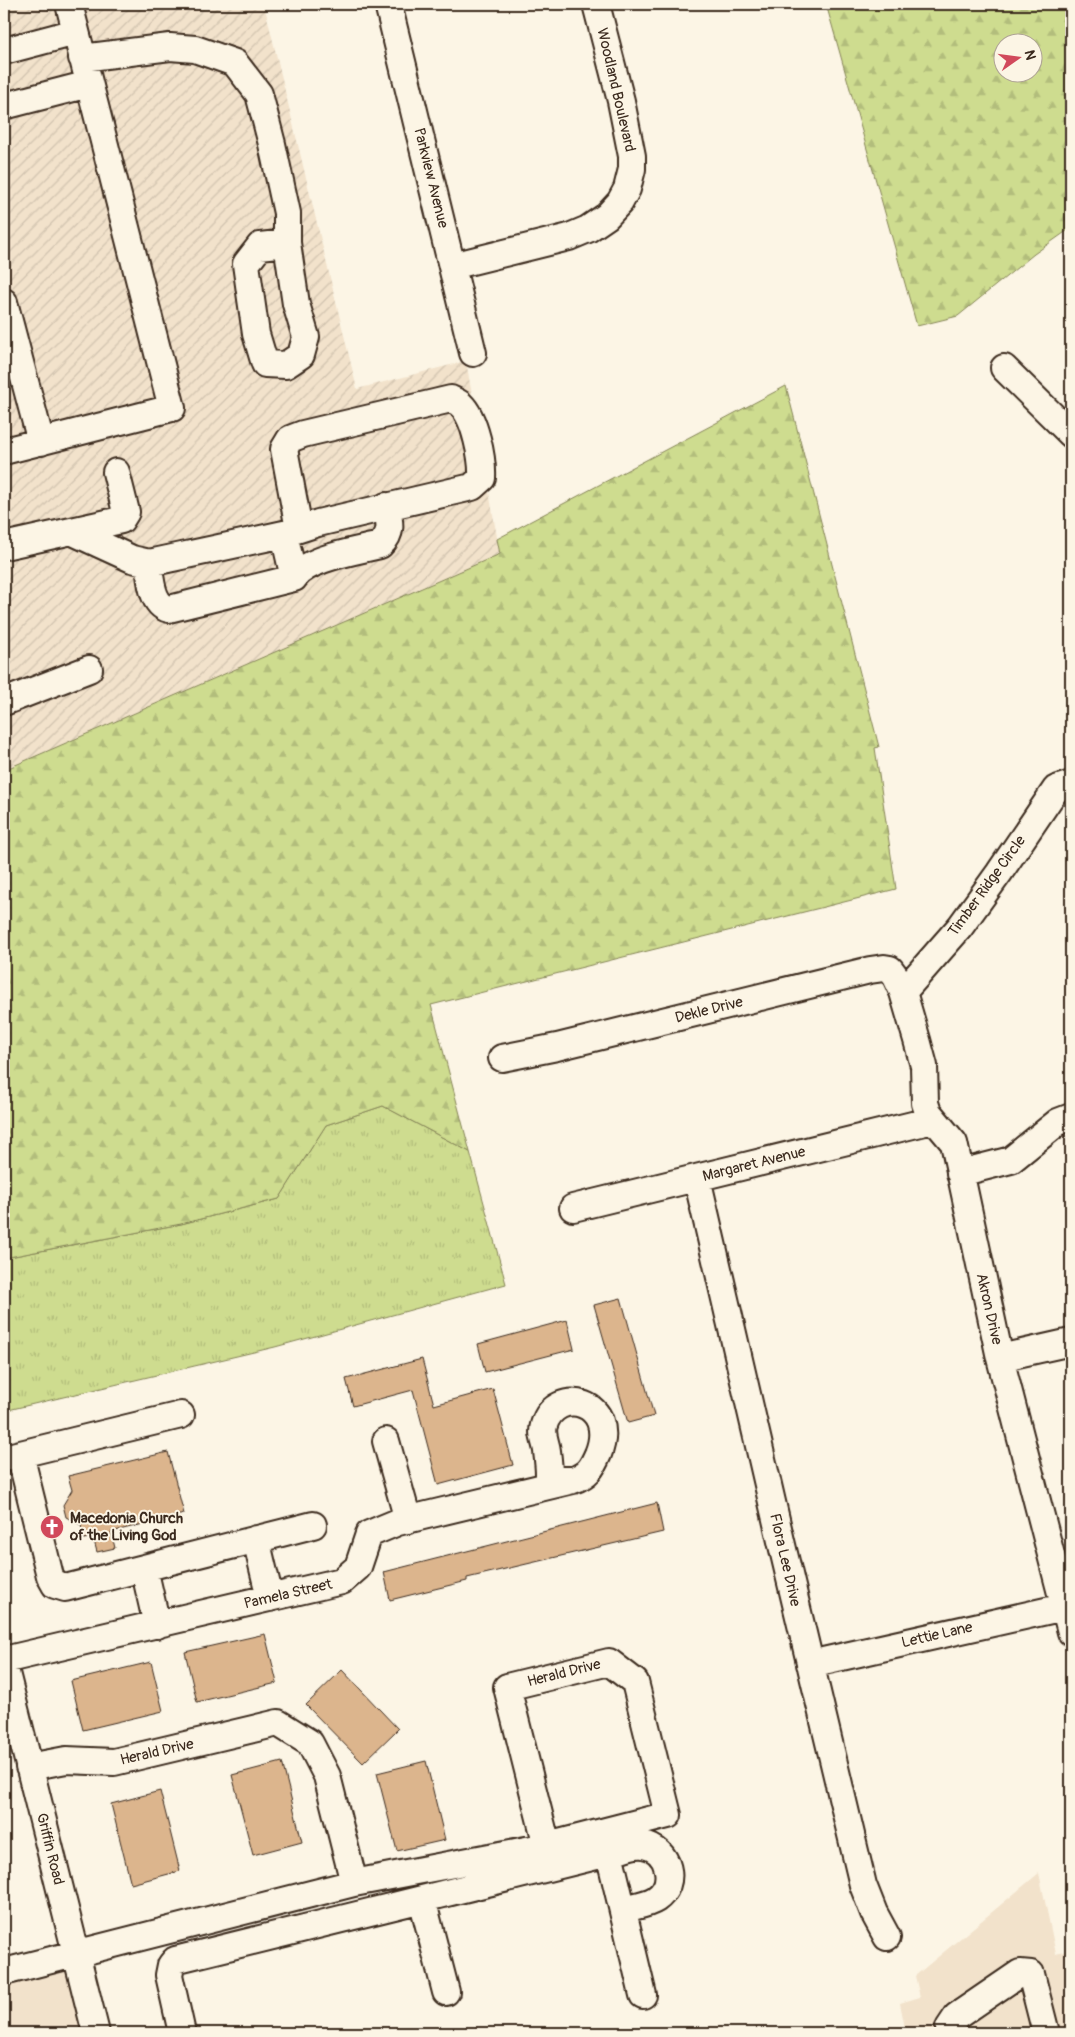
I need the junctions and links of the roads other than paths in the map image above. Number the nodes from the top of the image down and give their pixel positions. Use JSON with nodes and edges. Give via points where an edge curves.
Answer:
{"nodes":[{"id":1,"x":69,"y":4,"type":"edge"},
{"id":2,"x":388,"y":4,"type":"edge"},
{"id":3,"x":596,"y":4,"type":"edge"},
{"id":4,"x":76,"y":32,"type":"junction"},
{"id":5,"x":4,"y":51,"type":"edge"},
{"id":6,"x":82,"y":58,"type":"junction"},
{"id":7,"x":89,"y":84,"type":"junction"},
{"id":8,"x":4,"y":106,"type":"edge"},
{"id":9,"x":287,"y":243,"type":"dead end"},
{"id":10,"x":452,"y":266,"type":"junction"},
{"id":11,"x":4,"y":302,"type":"edge"},
{"id":12,"x":473,"y":353,"type":"dead end"},
{"id":13,"x":1004,"y":368,"type":"dead end"},
{"id":14,"x":1071,"y":434,"type":"edge"},
{"id":15,"x":41,"y":442,"type":"junction"},
{"id":16,"x":4,"y":451,"type":"edge"},
{"id":17,"x":116,"y":472,"type":"dead end"},
{"id":18,"x":386,"y":506,"type":"junction"},
{"id":19,"x":71,"y":531,"type":"junction"},
{"id":20,"x":291,"y":532,"type":"junction"},
{"id":21,"x":4,"y":546,"type":"edge"},
{"id":22,"x":149,"y":563,"type":"junction"},
{"id":23,"x":294,"y":578,"type":"junction"},
{"id":24,"x":89,"y":669,"type":"dead end"},
{"id":25,"x":4,"y":702,"type":"edge"},
{"id":26,"x":1071,"y":784,"type":"edge"},
{"id":27,"x":903,"y":992,"type":"junction"},
{"id":28,"x":502,"y":1058,"type":"dead end"},
{"id":29,"x":1071,"y":1117,"type":"edge"},
{"id":30,"x":934,"y":1120,"type":"junction"},
{"id":31,"x":960,"y":1173,"type":"junction"},
{"id":32,"x":697,"y":1178,"type":"junction"},
{"id":33,"x":573,"y":1208,"type":"dead end"},
{"id":34,"x":1071,"y":1342,"type":"edge"},
{"id":35,"x":1000,"y":1358,"type":"junction"},
{"id":36,"x":181,"y":1415,"type":"dead end"},
{"id":37,"x":386,"y":1441,"type":"dead end"},
{"id":38,"x":12,"y":1456,"type":"edge"},
{"id":39,"x":573,"y":1480,"type":"dead end"},
{"id":40,"x":408,"y":1520,"type":"junction"},
{"id":41,"x":313,"y":1525,"type":"dead end"},
{"id":42,"x":256,"y":1539,"type":"junction"},
{"id":43,"x":144,"y":1568,"type":"junction"},
{"id":44,"x":270,"y":1598,"type":"junction"},
{"id":45,"x":1068,"y":1617,"type":"edge"},
{"id":46,"x":157,"y":1625,"type":"junction"},
{"id":47,"x":4,"y":1660,"type":"edge"},
{"id":48,"x":810,"y":1664,"type":"junction"},
{"id":49,"x":4,"y":1665,"type":"edge"},
{"id":50,"x":29,"y":1767,"type":"junction"},
{"id":51,"x":546,"y":1846,"type":"junction"},
{"id":52,"x":609,"y":1853,"type":"junction"},
{"id":53,"x":354,"y":1883,"type":"junction"},
{"id":54,"x":422,"y":1899,"type":"junction"},
{"id":55,"x":623,"y":1909,"type":"junction"},
{"id":56,"x":887,"y":1937,"type":"dead end"},
{"id":57,"x":77,"y":1955,"type":"junction"},
{"id":58,"x":4,"y":1972,"type":"edge"},
{"id":59,"x":446,"y":1992,"type":"dead end"},
{"id":60,"x":643,"y":1995,"type":"dead end"},
{"id":61,"x":96,"y":2033,"type":"edge"},
{"id":62,"x":182,"y":2033,"type":"edge"},
{"id":63,"x":950,"y":2033,"type":"edge"},
{"id":64,"x":1046,"y":2033,"type":"edge"}],
"edges":[{"from":1,"to":4,"type":"street"},
{"from":2,"to":10,"type":"street","name":"Parkview Avenue"},
{"from":3,"to":10,"type":"street","name":"Woodland Boulevard","via":[[632,156],[632,170],[620,202],[606,216],[569,238]]},
{"from":4,"to":5,"type":"street"},
{"from":4,"to":6,"type":"street"},
{"from":6,"to":7,"type":"street"},
{"from":6,"to":9,"type":"street","via":[[170,47],[195,49],[235,63],[259,94],[287,213]]},
{"from":7,"to":8,"type":"street"},
{"from":7,"to":15,"type":"street","via":[[172,408]]},
{"from":10,"to":12,"type":"street","name":"Parkview Avenue"},
{"from":11,"to":15,"type":"street"},
{"from":13,"to":14,"type":"street"},
{"from":15,"to":16,"type":"street"},
{"from":17,"to":19,"type":"street","via":[[126,512],[124,517]]},
{"from":18,"to":20,"type":"street"},
{"from":18,"to":20,"type":"street","via":[[472,487],[482,478],[483,465],[470,416],[461,404],[451,399],[444,400],[290,439],[284,449]]},
{"from":18,"to":23,"type":"street","via":[[391,526],[387,538],[380,544],[317,562],[299,571]]},
{"from":19,"to":21,"type":"street"},
{"from":19,"to":22,"type":"street"},
{"from":20,"to":22,"type":"street"},
{"from":20,"to":23,"type":"street"},
{"from":22,"to":23,"type":"street","via":[[151,582],[159,604],[169,609]]},
{"from":24,"to":25,"type":"street"},
{"from":26,"to":27,"type":"street","name":"Timber Ridge Circle","via":[[1056,789],[960,926]]},
{"from":27,"to":28,"type":"street","name":"Dekle Drive","via":[[890,969],[870,970]]},
{"from":27,"to":30,"type":"street","name":"Akron Drive","via":[[924,1066],[925,1103]]},
{"from":29,"to":31,"type":"street","via":[[1058,1122],[1012,1160]]},
{"from":30,"to":31,"type":"street","name":"Akron Drive","via":[[954,1143]]},
{"from":30,"to":32,"type":"street","name":"Margaret Avenue"},
{"from":31,"to":35,"type":"street","name":"Akron Drive"},
{"from":32,"to":33,"type":"street","name":"Margaret Avenue"},
{"from":32,"to":48,"type":"street","name":"Flora Lee Drive"},
{"from":34,"to":35,"type":"street"},
{"from":35,"to":45,"type":"street","name":"Akron Drive"},
{"from":36,"to":38,"type":"street"},
{"from":37,"to":40,"type":"street"},
{"from":38,"to":43,"type":"street","via":[[55,1585],[65,1588]]},
{"from":39,"to":40,"type":"street","name":"Pamela Street"},
{"from":40,"to":44,"type":"street","name":"Pamela Street","via":[[369,1534],[358,1567],[342,1581]]},
{"from":41,"to":42,"type":"street"},
{"from":42,"to":43,"type":"street"},
{"from":42,"to":44,"type":"street"},
{"from":43,"to":46,"type":"street"},
{"from":44,"to":46,"type":"street","name":"Pamela Street"},
{"from":45,"to":48,"type":"street","name":"Lettie Lane"},
{"from":46,"to":47,"type":"street","name":"Pamela Street"},
{"from":48,"to":56,"type":"street","name":"Flora Lee Drive","via":[[863,1885]]},
{"from":49,"to":50,"type":"street","name":"Griffin Road"},
{"from":50,"to":53,"type":"street","name":"Herald Drive","via":[[66,1760],[114,1762],[278,1723],[310,1743],[327,1776]]},
{"from":50,"to":57,"type":"street","name":"Griffin Road"},
{"from":51,"to":51,"type":"street","name":"Herald Drive","via":[[668,1815],[635,1682],[609,1662],[507,1687]]},
{"from":51,"to":53,"type":"street","name":"Herald Drive"},
{"from":52,"to":54,"type":"street"},
{"from":52,"to":55,"type":"street"},
{"from":52,"to":55,"type":"street","via":[[633,1845],[648,1846],[661,1855],[669,1870],[666,1887],[656,1899]]},
{"from":53,"to":57,"type":"street","name":"Herald Drive"},
{"from":54,"to":59,"type":"street"},
{"from":54,"to":62,"type":"street","via":[[175,1960],[169,1975]]},
{"from":55,"to":60,"type":"street"},
{"from":57,"to":58,"type":"street","name":"Herald Drive"},
{"from":57,"to":61,"type":"street","name":"Griffin Road"},
{"from":63,"to":64,"type":"street","via":[[957,2016],[1020,1973],[1031,1974]]}]}
